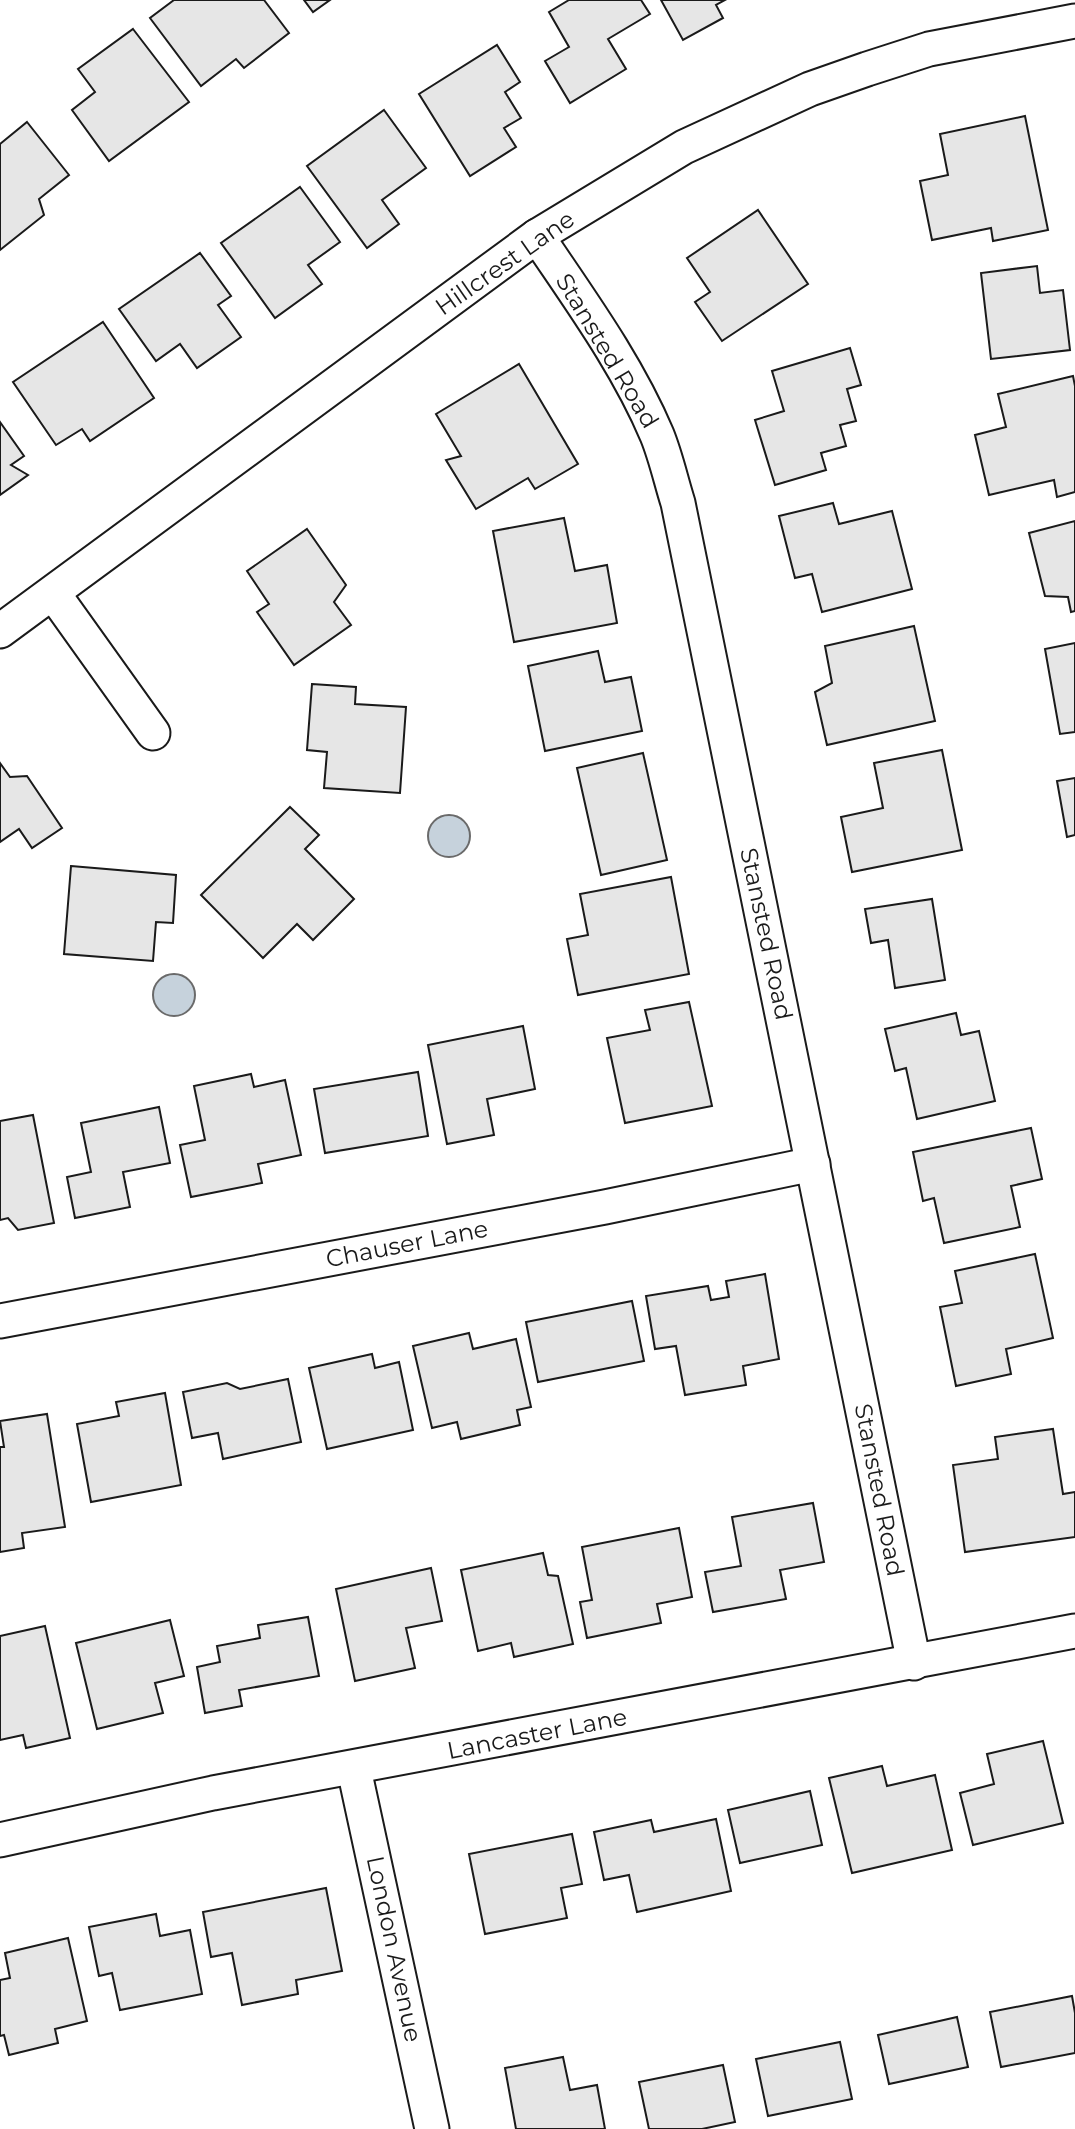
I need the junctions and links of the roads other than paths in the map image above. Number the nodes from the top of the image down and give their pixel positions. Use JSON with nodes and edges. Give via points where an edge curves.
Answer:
{"nodes":[{"id":1,"x":1075,"y":21,"type":"edge"},
{"id":2,"x":537,"y":236,"type":"junction"},
{"id":3,"x":53,"y":593,"type":"junction"},
{"id":4,"x":0,"y":631,"type":"edge"},
{"id":5,"x":153,"y":733,"type":"dead end"},
{"id":6,"x":813,"y":1164,"type":"junction"},
{"id":7,"x":0,"y":1321,"type":"edge"},
{"id":8,"x":1075,"y":1631,"type":"edge"},
{"id":9,"x":914,"y":1663,"type":"junction"},
{"id":10,"x":354,"y":1769,"type":"junction"},
{"id":11,"x":0,"y":1840,"type":"edge"},
{"id":12,"x":432,"y":2129,"type":"edge"}],
"edges":[{"from":1,"to":2,"type":"street","name":"Hillcrest Lane","via":[[929,49],[810,89],[684,147]]},
{"from":2,"to":3,"type":"street","name":"Hillcrest Lane"},
{"from":2,"to":6,"type":"street","name":"Stansted Road","via":[[630,379],[658,437],[680,515]]},
{"from":3,"to":4,"type":"street","name":"Hillcrest Lane"},
{"from":3,"to":5,"type":"street"},
{"from":6,"to":7,"type":"street","name":"Chauser Lane"},
{"from":6,"to":9,"type":"street","name":"Stansted Road"},
{"from":8,"to":9,"type":"street","name":"Lancaster Lane"},
{"from":9,"to":10,"type":"street","name":"Lancaster Lane"},
{"from":10,"to":11,"type":"street","name":"Lancaster Lane","via":[[213,1793]]},
{"from":10,"to":12,"type":"street","name":"London Avenue"}]}
